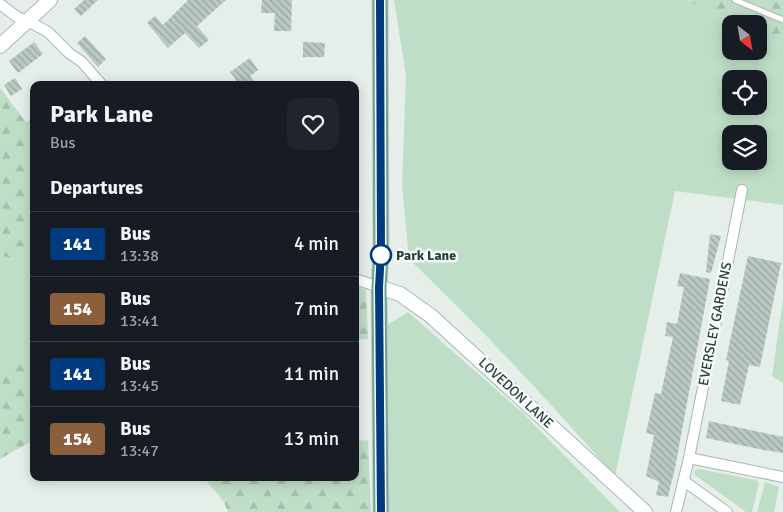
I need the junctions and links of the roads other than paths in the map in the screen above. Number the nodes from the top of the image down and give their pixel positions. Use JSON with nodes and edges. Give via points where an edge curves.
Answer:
{"nodes":[{"id":1,"x":50,"y":0,"type":"edge"},
{"id":2,"x":380,"y":0,"type":"edge"},
{"id":3,"x":735,"y":0,"type":"edge"},
{"id":4,"x":0,"y":4,"type":"edge"},
{"id":5,"x":783,"y":20,"type":"edge"},
{"id":6,"x":28,"y":21,"type":"junction"},
{"id":7,"x":0,"y":46,"type":"edge"},
{"id":8,"x":99,"y":81,"type":"edge"},
{"id":9,"x":742,"y":190,"type":"dead end"},
{"id":10,"x":359,"y":280,"type":"edge"},
{"id":11,"x":379,"y":287,"type":"junction"},
{"id":12,"x":689,"y":458,"type":"junction"},
{"id":13,"x":783,"y":477,"type":"edge"},
{"id":14,"x":684,"y":481,"type":"junction"},
{"id":15,"x":381,"y":495,"type":"junction"},
{"id":16,"x":381,"y":512,"type":"edge"},
{"id":17,"x":386,"y":512,"type":"edge"},
{"id":18,"x":645,"y":512,"type":"edge"},
{"id":19,"x":676,"y":512,"type":"edge"},
{"id":20,"x":728,"y":512,"type":"edge"}],
"edges":[{"from":1,"to":6,"type":"street"},
{"from":2,"to":11,"type":"main road"},
{"from":3,"to":5,"type":"lane"},
{"from":4,"to":6,"type":"street"},
{"from":6,"to":7,"type":"street"},
{"from":6,"to":8,"type":"street","via":[[48,32]]},
{"from":9,"to":12,"type":"street","name":"EVERSLEY GARDENS"},
{"from":10,"to":11,"type":"street"},
{"from":11,"to":15,"type":"main road"},
{"from":11,"to":18,"type":"street","name":"LOVEDON LANE","via":[[400,294],[431,316]]},
{"from":12,"to":13,"type":"street"},
{"from":12,"to":14,"type":"street","name":"EVERSLEY GARDENS"},
{"from":14,"to":19,"type":"street","name":"EVERSLEY GARDENS"},
{"from":14,"to":20,"type":"street"},
{"from":15,"to":16,"type":"main road"},
{"from":15,"to":17,"type":"lane"}]}
